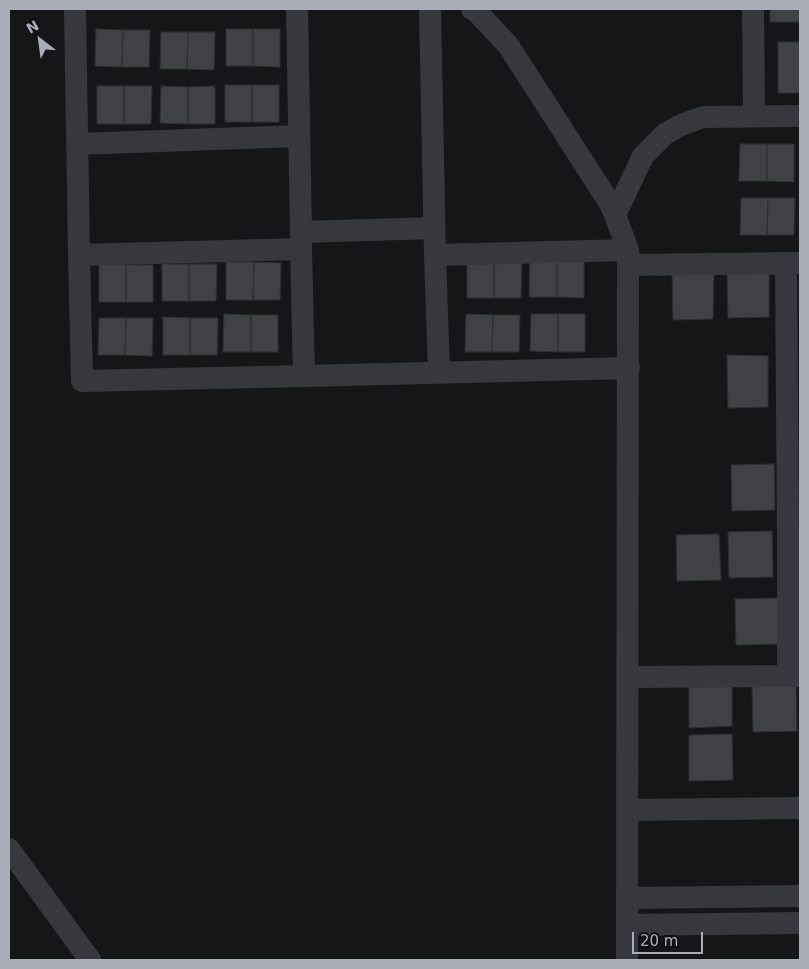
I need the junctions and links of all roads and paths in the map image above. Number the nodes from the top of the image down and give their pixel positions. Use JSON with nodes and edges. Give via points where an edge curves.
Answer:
{"nodes":[{"id":1,"x":75,"y":9,"type":"edge"},
{"id":2,"x":297,"y":9,"type":"edge"},
{"id":3,"x":430,"y":9,"type":"edge"},
{"id":4,"x":474,"y":9,"type":"edge"},
{"id":5,"x":753,"y":9,"type":"edge"},
{"id":6,"x":754,"y":116,"type":"junction"},
{"id":7,"x":800,"y":116,"type":"edge"},
{"id":8,"x":299,"y":136,"type":"junction"},
{"id":9,"x":77,"y":144,"type":"junction"},
{"id":10,"x":615,"y":215,"type":"junction"},
{"id":11,"x":434,"y":228,"type":"junction"},
{"id":12,"x":301,"y":240,"type":"junction"},
{"id":13,"x":435,"y":254,"type":"junction"},
{"id":14,"x":79,"y":255,"type":"junction"},
{"id":15,"x":628,"y":258,"type":"junction"},
{"id":16,"x":793,"y":263,"type":"edge"},
{"id":17,"x":629,"y":368,"type":"junction"},
{"id":18,"x":439,"y":373,"type":"junction"},
{"id":19,"x":304,"y":376,"type":"junction"},
{"id":20,"x":793,"y":395,"type":"edge"},
{"id":21,"x":794,"y":536,"type":"edge"},
{"id":22,"x":794,"y":599,"type":"edge"},
{"id":23,"x":794,"y":676,"type":"edge"},
{"id":24,"x":628,"y":677,"type":"junction"},
{"id":25,"x":800,"y":808,"type":"edge"},
{"id":26,"x":627,"y":810,"type":"junction"},
{"id":27,"x":9,"y":848,"type":"edge"},
{"id":28,"x":800,"y":896,"type":"edge"},
{"id":29,"x":627,"y":898,"type":"junction"},
{"id":30,"x":800,"y":923,"type":"edge"},
{"id":31,"x":627,"y":925,"type":"junction"},
{"id":32,"x":90,"y":960,"type":"edge"},
{"id":33,"x":627,"y":960,"type":"edge"}],
"edges":[{"from":1,"to":9,"type":"street"},
{"from":2,"to":8,"type":"street"},
{"from":3,"to":11,"type":"street"},
{"from":4,"to":10,"type":"street","via":[[508,44]]},
{"from":5,"to":6,"type":"street"},
{"from":6,"to":7,"type":"street"},
{"from":6,"to":10,"type":"street","via":[[703,117],[665,134],[643,156]]},
{"from":8,"to":9,"type":"street"},
{"from":8,"to":12,"type":"street"},
{"from":9,"to":14,"type":"street"},
{"from":10,"to":15,"type":"street"},
{"from":11,"to":12,"type":"street"},
{"from":11,"to":13,"type":"street"},
{"from":12,"to":14,"type":"street"},
{"from":12,"to":19,"type":"street"},
{"from":13,"to":15,"type":"street"},
{"from":13,"to":18,"type":"street"},
{"from":14,"to":19,"type":"street","via":[[82,381]]},
{"from":15,"to":16,"type":"street"},
{"from":15,"to":17,"type":"street"},
{"from":16,"to":20,"type":"street"},
{"from":17,"to":18,"type":"street"},
{"from":17,"to":24,"type":"street"},
{"from":18,"to":19,"type":"street"},
{"from":20,"to":21,"type":"street"},
{"from":21,"to":22,"type":"street"},
{"from":22,"to":23,"type":"street"},
{"from":23,"to":24,"type":"street"},
{"from":24,"to":26,"type":"street"},
{"from":25,"to":26,"type":"street"},
{"from":26,"to":29,"type":"street"},
{"from":27,"to":32,"type":"street"},
{"from":28,"to":29,"type":"street"},
{"from":29,"to":31,"type":"street"},
{"from":30,"to":31,"type":"street"},
{"from":31,"to":33,"type":"street"}]}
